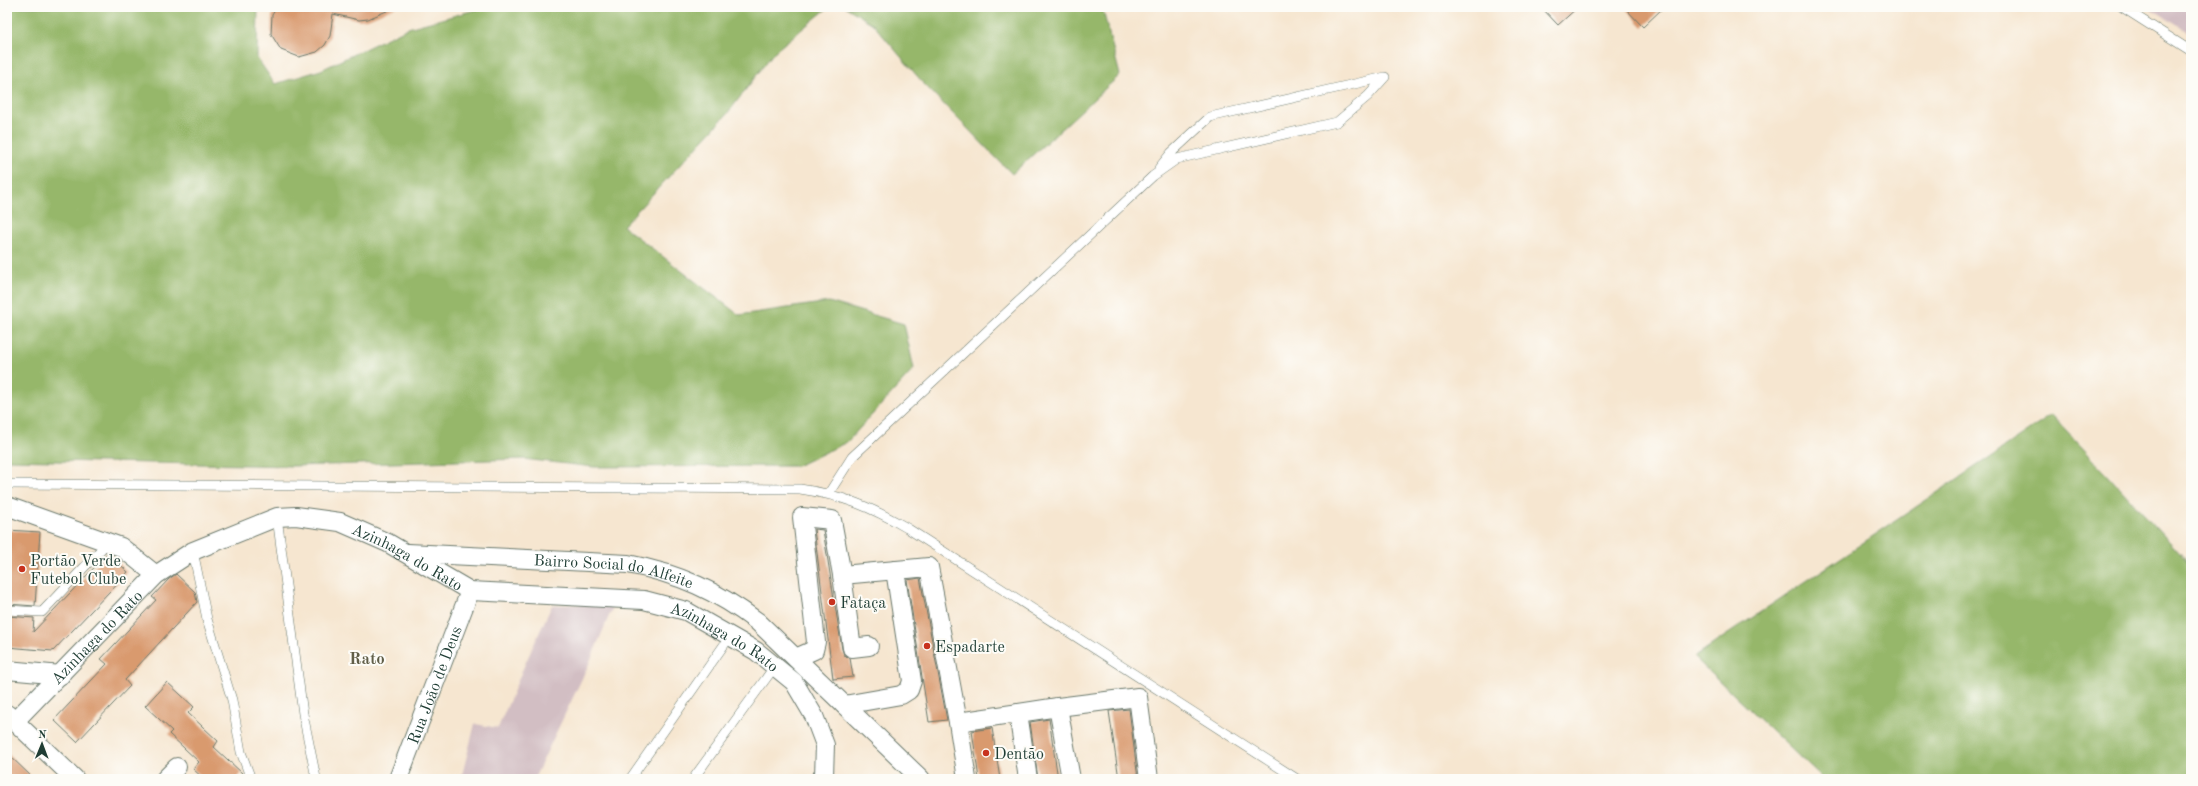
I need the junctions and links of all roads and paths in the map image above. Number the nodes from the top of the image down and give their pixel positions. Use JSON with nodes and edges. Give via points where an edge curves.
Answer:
{"nodes":[{"id":1,"x":2122,"y":7,"type":"edge"},
{"id":2,"x":2191,"y":51,"type":"edge"},
{"id":3,"x":1153,"y":176,"type":"junction"},
{"id":4,"x":7,"y":484,"type":"edge"},
{"id":5,"x":829,"y":493,"type":"junction"},
{"id":6,"x":7,"y":506,"type":"edge"},
{"id":7,"x":277,"y":517,"type":"junction"},
{"id":8,"x":108,"y":542,"type":"junction"},
{"id":9,"x":193,"y":551,"type":"junction"},
{"id":10,"x":405,"y":553,"type":"junction"},
{"id":11,"x":895,"y":570,"type":"junction"},
{"id":12,"x":156,"y":575,"type":"junction"},
{"id":13,"x":842,"y":575,"type":"junction"},
{"id":14,"x":470,"y":591,"type":"junction"},
{"id":15,"x":7,"y":610,"type":"edge"},
{"id":16,"x":731,"y":635,"type":"junction"},
{"id":17,"x":869,"y":646,"type":"dead end"},
{"id":18,"x":796,"y":658,"type":"junction"},
{"id":19,"x":775,"y":666,"type":"junction"},
{"id":20,"x":7,"y":670,"type":"edge"},
{"id":21,"x":61,"y":675,"type":"junction"},
{"id":22,"x":844,"y":705,"type":"junction"},
{"id":23,"x":1058,"y":707,"type":"junction"},
{"id":24,"x":1018,"y":713,"type":"junction"},
{"id":25,"x":11,"y":718,"type":"edge"},
{"id":26,"x":958,"y":722,"type":"junction"},
{"id":27,"x":316,"y":778,"type":"dead end"},
{"id":28,"x":75,"y":779,"type":"edge"},
{"id":29,"x":251,"y":779,"type":"edge"},
{"id":30,"x":398,"y":779,"type":"edge"},
{"id":31,"x":630,"y":779,"type":"edge"},
{"id":32,"x":693,"y":779,"type":"edge"},
{"id":33,"x":820,"y":779,"type":"edge"},
{"id":34,"x":921,"y":779,"type":"edge"},
{"id":35,"x":967,"y":779,"type":"edge"},
{"id":36,"x":1028,"y":779,"type":"edge"},
{"id":37,"x":1071,"y":779,"type":"edge"},
{"id":38,"x":1149,"y":779,"type":"edge"},
{"id":39,"x":1297,"y":779,"type":"edge"}],
"edges":[{"from":1,"to":2,"type":"lane"},
{"from":3,"to":3,"type":"lane","via":[[1177,159],[1337,122],[1368,96],[1385,77],[1210,117],[1171,153]]},
{"from":3,"to":5,"type":"lane","via":[[852,457]]},
{"from":4,"to":5,"type":"lane","via":[[800,489]]},
{"from":5,"to":39,"type":"lane","via":[[878,512],[907,528]]},
{"from":6,"to":8,"type":"street"},
{"from":7,"to":9,"type":"street","name":"Azinhaga do Rato"},
{"from":7,"to":10,"type":"street","name":"Azinhaga do Rato","via":[[296,516],[340,522]]},
{"from":7,"to":27,"type":"lane","via":[[303,714]]},
{"from":8,"to":12,"type":"street","via":[[121,547]]},
{"from":8,"to":15,"type":"lane","via":[[42,612]]},
{"from":9,"to":12,"type":"street","name":"Azinhaga do Rato"},
{"from":9,"to":29,"type":"lane","via":[[208,619],[232,700],[241,752]]},
{"from":10,"to":14,"type":"street","name":"Azinhaga do Rato"},
{"from":10,"to":18,"type":"street","name":"Bairro Social do Alfeite","via":[[628,564],[657,570],[700,586],[731,602],[758,622]]},
{"from":11,"to":13,"type":"street"},
{"from":11,"to":22,"type":"street","via":[[912,681],[909,690],[901,695]]},
{"from":11,"to":26,"type":"street","via":[[929,566]]},
{"from":12,"to":21,"type":"street","name":"Azinhaga do Rato"},
{"from":13,"to":17,"type":"street","via":[[852,648]]},
{"from":13,"to":18,"type":"street","via":[[832,520],[802,517],[816,642],[814,650]]},
{"from":14,"to":16,"type":"street","name":"Azinhaga do Rato","via":[[644,600],[686,611]]},
{"from":14,"to":30,"type":"street","name":"Rua João de Deus"},
{"from":16,"to":19,"type":"street","name":"Azinhaga do Rato","via":[[756,650]]},
{"from":16,"to":31,"type":"lane"},
{"from":18,"to":22,"type":"street","name":"Bairro Social do Alfeite"},
{"from":19,"to":32,"type":"lane"},
{"from":19,"to":33,"type":"street","name":"Azinhaga do Rato","via":[[794,682],[814,716],[825,745],[824,776]]},
{"from":20,"to":21,"type":"street"},
{"from":21,"to":25,"type":"street","name":"Azinhaga do Rato"},
{"from":22,"to":34,"type":"street","name":"Bairro Social do Alfeite"},
{"from":23,"to":24,"type":"street"},
{"from":23,"to":37,"type":"street"},
{"from":23,"to":38,"type":"street","via":[[1138,697]]},
{"from":24,"to":26,"type":"street"},
{"from":24,"to":36,"type":"street"},
{"from":25,"to":28,"type":"street"},
{"from":26,"to":35,"type":"street"}]}
